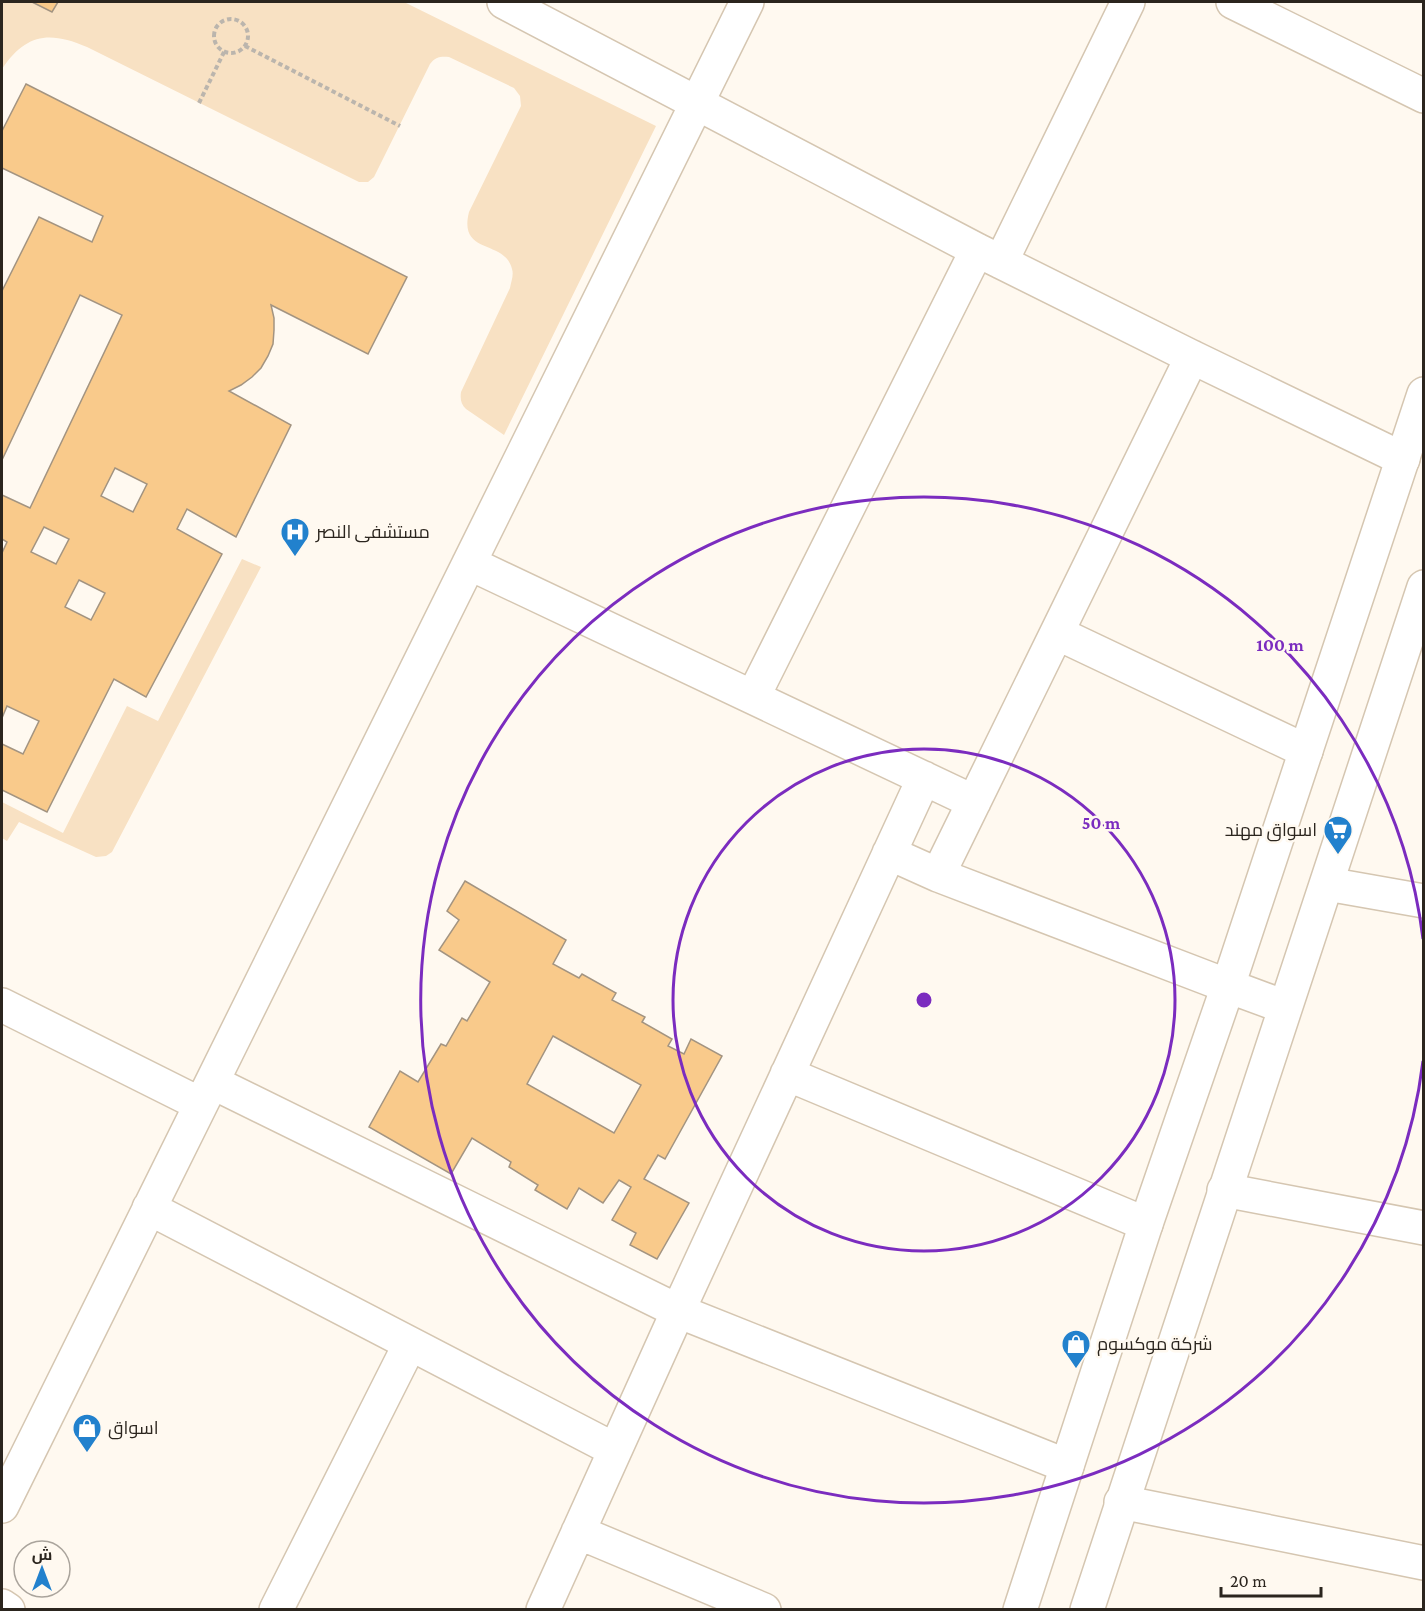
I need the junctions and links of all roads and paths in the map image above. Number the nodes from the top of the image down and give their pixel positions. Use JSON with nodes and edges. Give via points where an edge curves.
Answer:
{"nodes":[{"id":1,"x":504,"y":2,"type":"edge"},
{"id":2,"x":747,"y":2,"type":"edge"},
{"id":3,"x":1128,"y":2,"type":"edge"},
{"id":4,"x":1233,"y":2,"type":"edge"},
{"id":5,"x":245,"y":46,"type":"junction"},
{"id":6,"x":224,"y":52,"type":"junction"},
{"id":7,"x":1424,"y":96,"type":"edge"},
{"id":8,"x":199,"y":103,"type":"dead end"},
{"id":9,"x":697,"y":103,"type":"junction"},
{"id":10,"x":400,"y":126,"type":"dead end"},
{"id":11,"x":989,"y":256,"type":"junction"},
{"id":12,"x":1192,"y":357,"type":"junction"},
{"id":13,"x":1424,"y":394,"type":"edge"},
{"id":14,"x":1403,"y":459,"type":"junction"},
{"id":15,"x":469,"y":563,"type":"junction"},
{"id":16,"x":1424,"y":587,"type":"edge"},
{"id":17,"x":1057,"y":633,"type":"junction"},
{"id":18,"x":753,"y":697,"type":"junction"},
{"id":19,"x":1306,"y":751,"type":"junction"},
{"id":20,"x":924,"y":778,"type":"junction"},
{"id":21,"x":974,"y":802,"type":"junction"},
{"id":22,"x":889,"y":853,"type":"junction"},
{"id":23,"x":938,"y":875,"type":"junction"},
{"id":24,"x":1327,"y":884,"type":"junction"},
{"id":25,"x":1424,"y":901,"type":"edge"},
{"id":26,"x":1228,"y":986,"type":"junction"},
{"id":27,"x":2,"y":1005,"type":"edge"},
{"id":28,"x":1285,"y":1007,"type":"junction"},
{"id":29,"x":788,"y":1074,"type":"junction"},
{"id":30,"x":206,"y":1093,"type":"junction"},
{"id":31,"x":1224,"y":1190,"type":"junction"},
{"id":32,"x":149,"y":1208,"type":"junction"},
{"id":33,"x":1146,"y":1224,"type":"junction"},
{"id":34,"x":1424,"y":1228,"type":"edge"},
{"id":35,"x":678,"y":1311,"type":"junction"},
{"id":36,"x":410,"y":1344,"type":"junction"},
{"id":37,"x":615,"y":1450,"type":"junction"},
{"id":38,"x":1067,"y":1466,"type":"junction"},
{"id":39,"x":1121,"y":1502,"type":"junction"},
{"id":40,"x":2,"y":1506,"type":"edge"},
{"id":41,"x":578,"y":1532,"type":"junction"},
{"id":42,"x":1424,"y":1563,"type":"edge"},
{"id":43,"x":2,"y":1606,"type":"edge"},
{"id":44,"x":8,"y":1610,"type":"edge"},
{"id":45,"x":276,"y":1610,"type":"edge"},
{"id":46,"x":543,"y":1610,"type":"edge"},
{"id":47,"x":764,"y":1610,"type":"edge"},
{"id":48,"x":1020,"y":1610,"type":"edge"},
{"id":49,"x":1087,"y":1610,"type":"edge"}],
"edges":[{"from":1,"to":9,"type":"street"},
{"from":2,"to":9,"type":"street"},
{"from":3,"to":11,"type":"street"},
{"from":4,"to":7,"type":"street"},
{"from":5,"to":6,"type":"path","via":[[236,52]]},
{"from":5,"to":6,"type":"path","via":[[248,35],[243,24],[227,19],[218,24],[213,34],[216,45]]},
{"from":5,"to":10,"type":"path"},
{"from":6,"to":8,"type":"path"},
{"from":9,"to":11,"type":"street"},
{"from":9,"to":15,"type":"street"},
{"from":11,"to":12,"type":"street"},
{"from":11,"to":18,"type":"street"},
{"from":12,"to":14,"type":"street"},
{"from":12,"to":17,"type":"street"},
{"from":13,"to":14,"type":"street"},
{"from":14,"to":19,"type":"street"},
{"from":15,"to":18,"type":"street"},
{"from":15,"to":30,"type":"street"},
{"from":16,"to":24,"type":"street"},
{"from":17,"to":19,"type":"street"},
{"from":17,"to":21,"type":"street"},
{"from":18,"to":20,"type":"street"},
{"from":19,"to":26,"type":"street"},
{"from":20,"to":21,"type":"street"},
{"from":20,"to":22,"type":"street"},
{"from":21,"to":23,"type":"street"},
{"from":22,"to":23,"type":"street"},
{"from":22,"to":29,"type":"street"},
{"from":23,"to":26,"type":"street"},
{"from":24,"to":25,"type":"street"},
{"from":24,"to":28,"type":"street"},
{"from":26,"to":28,"type":"street"},
{"from":26,"to":33,"type":"street"},
{"from":27,"to":30,"type":"street"},
{"from":28,"to":31,"type":"street"},
{"from":29,"to":33,"type":"street"},
{"from":29,"to":35,"type":"street"},
{"from":30,"to":32,"type":"street"},
{"from":30,"to":35,"type":"street"},
{"from":31,"to":34,"type":"street"},
{"from":31,"to":39,"type":"street"},
{"from":32,"to":36,"type":"street"},
{"from":32,"to":40,"type":"street"},
{"from":33,"to":38,"type":"street"},
{"from":35,"to":37,"type":"street"},
{"from":35,"to":38,"type":"street"},
{"from":36,"to":37,"type":"street"},
{"from":36,"to":45,"type":"street"},
{"from":37,"to":41,"type":"street"},
{"from":38,"to":48,"type":"street"},
{"from":39,"to":42,"type":"street"},
{"from":39,"to":49,"type":"street"},
{"from":41,"to":46,"type":"street"},
{"from":41,"to":47,"type":"street"},
{"from":43,"to":44,"type":"street"}]}
